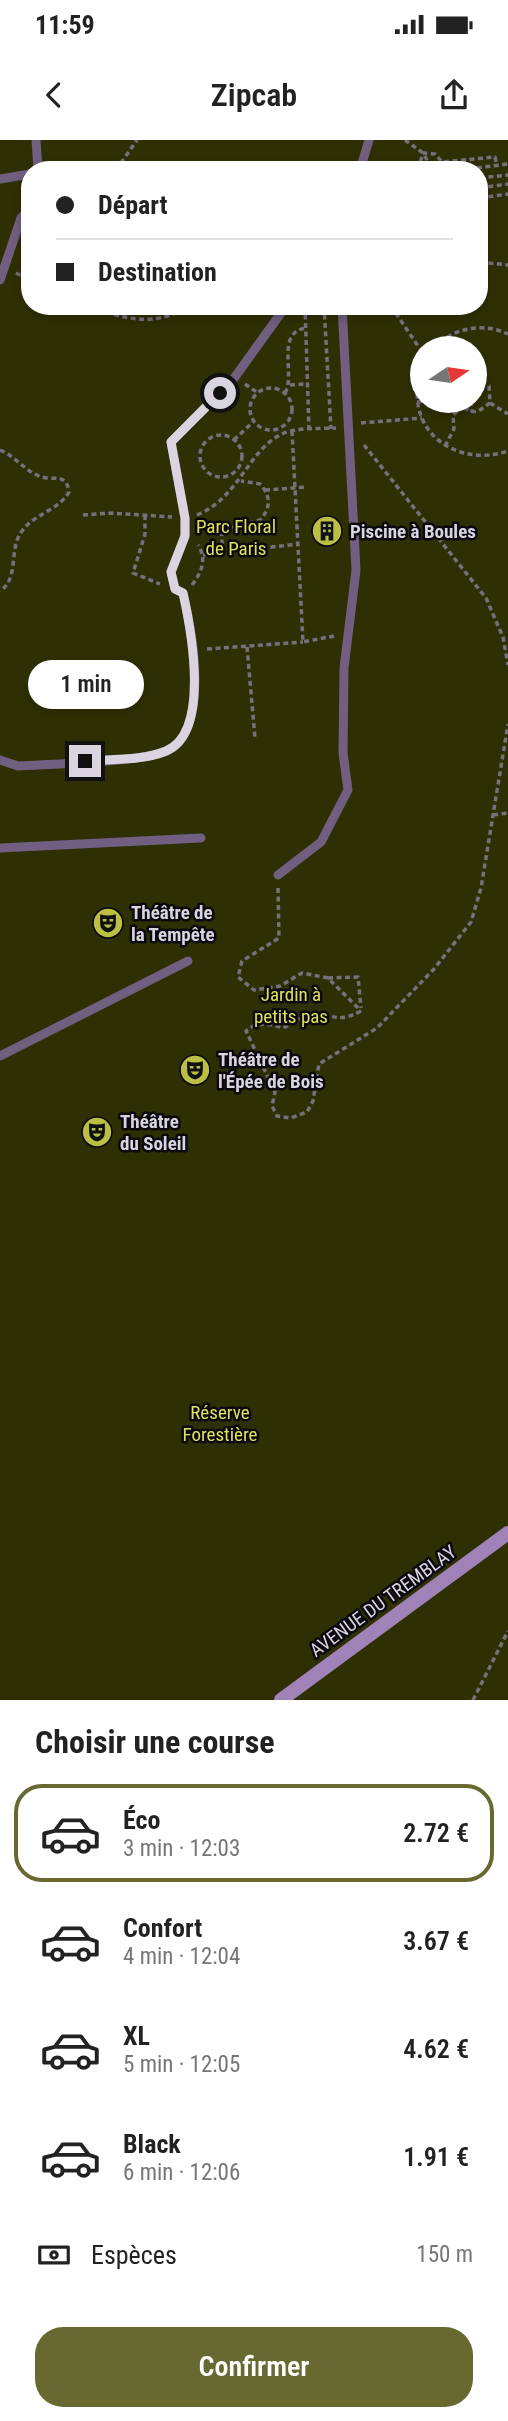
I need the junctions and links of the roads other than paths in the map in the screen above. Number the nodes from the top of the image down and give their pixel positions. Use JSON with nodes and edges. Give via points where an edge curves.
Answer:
{"nodes":[{"id":1,"x":36,"y":140,"type":"edge"},
{"id":2,"x":369,"y":140,"type":"edge"},
{"id":3,"x":37,"y":161,"type":"edge"},
{"id":4,"x":363,"y":161,"type":"edge"},
{"id":5,"x":21,"y":176,"type":"edge"},
{"id":6,"x":0,"y":179,"type":"edge"},
{"id":7,"x":21,"y":218,"type":"edge"},
{"id":8,"x":0,"y":280,"type":"edge"},
{"id":9,"x":280,"y":315,"type":"edge"},
{"id":10,"x":342,"y":315,"type":"edge"},
{"id":11,"x":0,"y":760,"type":"edge"},
{"id":12,"x":201,"y":838,"type":"dead end"},
{"id":13,"x":0,"y":848,"type":"edge"},
{"id":14,"x":278,"y":875,"type":"road end"},
{"id":15,"x":188,"y":961,"type":"dead end"},
{"id":16,"x":0,"y":1056,"type":"edge"},
{"id":17,"x":508,"y":1533,"type":"edge"},
{"id":18,"x":281,"y":1700,"type":"edge"}],
"edges":[{"from":1,"to":3,"type":"lane"},
{"from":2,"to":4,"type":"lane"},
{"from":5,"to":6,"type":"lane"},
{"from":7,"to":8,"type":"lane"},
{"from":9,"to":11,"type":"lane","via":[[235,377],[171,442],[185,518],[185,536],[171,572],[194,650],[195,683],[184,734],[168,751],[130,758],[18,766]]},
{"from":10,"to":14,"type":"lane","via":[[356,570],[346,633],[343,753],[348,790],[321,842]]},
{"from":12,"to":13,"type":"lane"},
{"from":15,"to":16,"type":"lane"},
{"from":17,"to":18,"type":"main road","name":"AVENUE DU TREMBLAY"}]}
